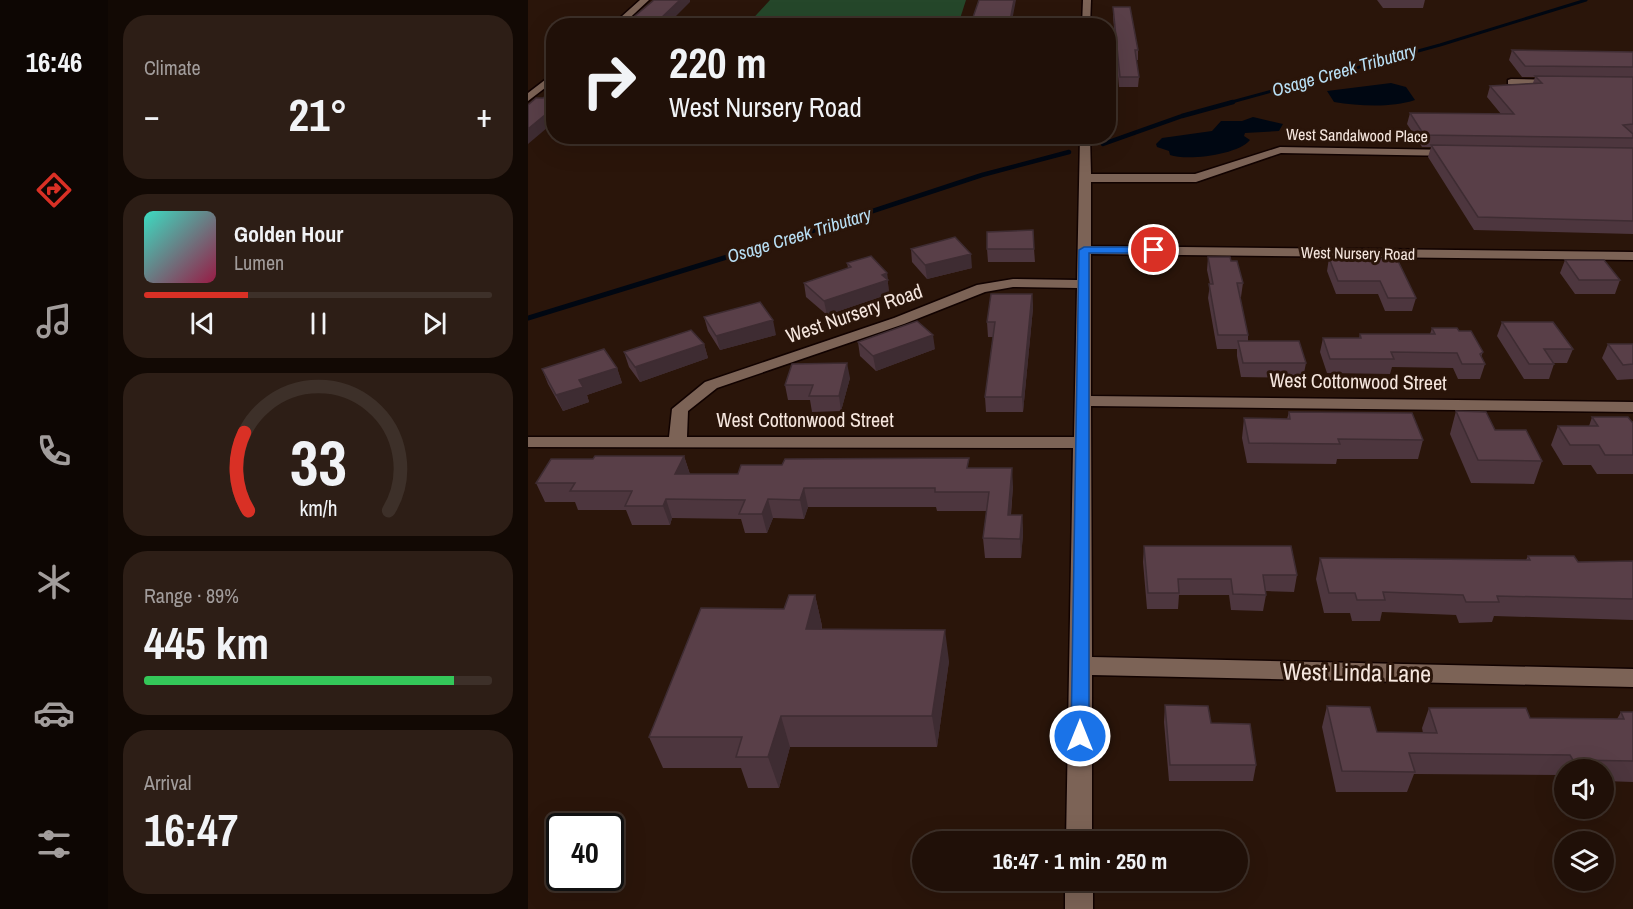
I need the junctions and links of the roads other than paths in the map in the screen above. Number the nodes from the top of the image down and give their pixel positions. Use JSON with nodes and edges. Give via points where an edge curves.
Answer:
{"nodes":[{"id":1,"x":645,"y":0,"type":"edge"},
{"id":2,"x":1087,"y":0,"type":"edge"},
{"id":3,"x":624,"y":18,"type":"edge"},
{"id":4,"x":1086,"y":18,"type":"edge"},
{"id":5,"x":1511,"y":82,"type":"edge"},
{"id":6,"x":546,"y":83,"type":"edge"},
{"id":7,"x":1567,"y":83,"type":"edge"},
{"id":8,"x":528,"y":98,"type":"edge"},
{"id":9,"x":545,"y":98,"type":"edge"},
{"id":10,"x":1085,"y":144,"type":"edge"},
{"id":11,"x":1468,"y":153,"type":"edge"},
{"id":12,"x":1085,"y":178,"type":"junction"},
{"id":13,"x":1084,"y":250,"type":"junction"},
{"id":14,"x":1633,"y":256,"type":"edge"},
{"id":15,"x":1083,"y":284,"type":"junction"},
{"id":16,"x":1082,"y":401,"type":"junction"},
{"id":17,"x":1633,"y":407,"type":"edge"},
{"id":18,"x":678,"y":441,"type":"junction"},
{"id":19,"x":528,"y":442,"type":"edge"},
{"id":20,"x":1082,"y":443,"type":"junction"},
{"id":21,"x":1081,"y":666,"type":"junction"},
{"id":22,"x":1633,"y":678,"type":"edge"},
{"id":23,"x":1079,"y":831,"type":"edge"},
{"id":24,"x":1079,"y":891,"type":"edge"},
{"id":25,"x":1079,"y":909,"type":"edge"}],
"edges":[{"from":1,"to":3,"type":"street"},
{"from":2,"to":4,"type":"street"},
{"from":5,"to":7,"type":"street"},
{"from":6,"to":8,"type":"street"},
{"from":8,"to":9,"type":"street"},
{"from":10,"to":12,"type":"street"},
{"from":11,"to":12,"type":"street","name":"West Sandalwood Place","via":[[1280,150],[1196,178]]},
{"from":12,"to":13,"type":"street"},
{"from":13,"to":14,"type":"street","name":"West Nursery Road"},
{"from":13,"to":15,"type":"street"},
{"from":15,"to":16,"type":"street"},
{"from":15,"to":18,"type":"street","name":"West Nursery Road","via":[[1013,283],[982,288],[899,321],[711,385],[680,409]]},
{"from":16,"to":17,"type":"street","name":"West Cottonwood Street"},
{"from":16,"to":20,"type":"street"},
{"from":18,"to":19,"type":"street","name":"West Cottonwood Street"},
{"from":18,"to":20,"type":"street","name":"West Cottonwood Street"},
{"from":20,"to":21,"type":"street"},
{"from":21,"to":22,"type":"street","name":"West Linda Lane"},
{"from":21,"to":23,"type":"street"},
{"from":24,"to":25,"type":"street"}]}
